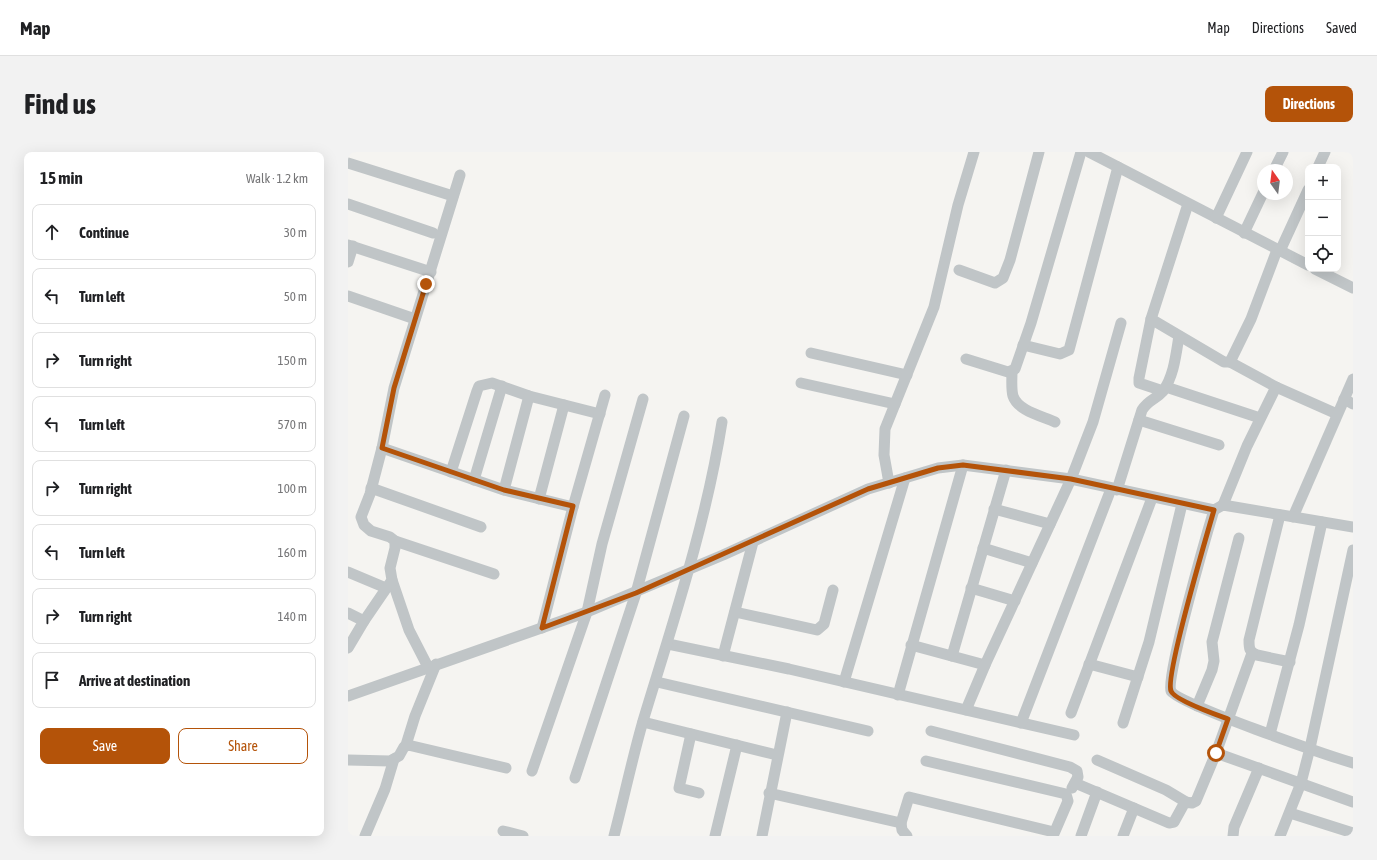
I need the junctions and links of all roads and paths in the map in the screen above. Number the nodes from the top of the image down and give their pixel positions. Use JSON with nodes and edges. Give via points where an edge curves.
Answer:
{"nodes":[{"id":1,"x":974,"y":152,"type":"edge"},
{"id":2,"x":1039,"y":152,"type":"edge"},
{"id":3,"x":1081,"y":152,"type":"edge"},
{"id":4,"x":1089,"y":152,"type":"edge"},
{"id":5,"x":1247,"y":152,"type":"edge"},
{"id":6,"x":1282,"y":152,"type":"edge"},
{"id":7,"x":1325,"y":152,"type":"edge"},
{"id":8,"x":348,"y":163,"type":"edge"},
{"id":9,"x":1277,"y":164,"type":"edge"},
{"id":10,"x":1319,"y":164,"type":"edge"},
{"id":11,"x":1118,"y":168,"type":"junction"},
{"id":12,"x":460,"y":175,"type":"dead end"},
{"id":13,"x":453,"y":196,"type":"junction"},
{"id":14,"x":1305,"y":196,"type":"edge"},
{"id":15,"x":1260,"y":200,"type":"edge"},
{"id":16,"x":348,"y":204,"type":"edge"},
{"id":17,"x":1188,"y":204,"type":"junction"},
{"id":18,"x":1216,"y":218,"type":"junction"},
{"id":19,"x":433,"y":233,"type":"dead end"},
{"id":20,"x":1244,"y":233,"type":"junction"},
{"id":21,"x":350,"y":246,"type":"edge"},
{"id":22,"x":1279,"y":251,"type":"junction"},
{"id":23,"x":348,"y":262,"type":"edge"},
{"id":24,"x":1305,"y":264,"type":"edge"},
{"id":25,"x":959,"y":270,"type":"dead end"},
{"id":26,"x":431,"y":272,"type":"junction"},
{"id":27,"x":1321,"y":272,"type":"edge"},
{"id":28,"x":1353,"y":288,"type":"edge"},
{"id":29,"x":348,"y":296,"type":"edge"},
{"id":30,"x":415,"y":319,"type":"junction"},
{"id":31,"x":1151,"y":319,"type":"junction"},
{"id":32,"x":1121,"y":323,"type":"dead end"},
{"id":33,"x":1180,"y":336,"type":"junction"},
{"id":34,"x":1023,"y":345,"type":"junction"},
{"id":35,"x":811,"y":353,"type":"dead end"},
{"id":36,"x":966,"y":359,"type":"dead end"},
{"id":37,"x":1230,"y":362,"type":"junction"},
{"id":38,"x":1012,"y":371,"type":"junction"},
{"id":39,"x":907,"y":375,"type":"junction"},
{"id":40,"x":1353,"y":379,"type":"edge"},
{"id":41,"x":801,"y":383,"type":"dead end"},
{"id":42,"x":502,"y":386,"type":"junction"},
{"id":43,"x":1276,"y":387,"type":"junction"},
{"id":44,"x":1164,"y":389,"type":"junction"},
{"id":45,"x":530,"y":396,"type":"junction"},
{"id":46,"x":605,"y":396,"type":"dead end"},
{"id":47,"x":643,"y":399,"type":"dead end"},
{"id":48,"x":1348,"y":401,"type":"edge"},
{"id":49,"x":895,"y":404,"type":"junction"},
{"id":50,"x":564,"y":405,"type":"junction"},
{"id":51,"x":600,"y":414,"type":"junction"},
{"id":52,"x":1337,"y":414,"type":"junction"},
{"id":53,"x":684,"y":416,"type":"dead end"},
{"id":54,"x":1260,"y":418,"type":"junction"},
{"id":55,"x":1139,"y":420,"type":"junction"},
{"id":56,"x":722,"y":422,"type":"dead end"},
{"id":57,"x":1055,"y":422,"type":"dead end"},
{"id":58,"x":1219,"y":446,"type":"dead end"},
{"id":59,"x":382,"y":448,"type":"junction"},
{"id":60,"x":963,"y":465,"type":"junction"},
{"id":61,"x":1006,"y":470,"type":"junction"},
{"id":62,"x":451,"y":472,"type":"junction"},
{"id":63,"x":904,"y":478,"type":"junction"},
{"id":64,"x":1071,"y":479,"type":"junction"},
{"id":65,"x":474,"y":480,"type":"junction"},
{"id":66,"x":889,"y":483,"type":"junction"},
{"id":67,"x":372,"y":488,"type":"junction"},
{"id":68,"x":1114,"y":489,"type":"junction"},
{"id":69,"x":504,"y":490,"type":"junction"},
{"id":70,"x":1152,"y":498,"type":"junction"},
{"id":71,"x":539,"y":499,"type":"junction"},
{"id":72,"x":1182,"y":504,"type":"junction"},
{"id":73,"x":573,"y":506,"type":"junction"},
{"id":74,"x":1218,"y":507,"type":"junction"},
{"id":75,"x":994,"y":509,"type":"junction"},
{"id":76,"x":1280,"y":515,"type":"junction"},
{"id":77,"x":1293,"y":517,"type":"junction"},
{"id":78,"x":1322,"y":522,"type":"junction"},
{"id":79,"x":1050,"y":524,"type":"junction"},
{"id":80,"x":481,"y":527,"type":"dead end"},
{"id":81,"x":1353,"y":527,"type":"edge"},
{"id":82,"x":1239,"y":538,"type":"dead end"},
{"id":83,"x":395,"y":541,"type":"junction"},
{"id":84,"x":753,"y":542,"type":"junction"},
{"id":85,"x":983,"y":548,"type":"junction"},
{"id":86,"x":1353,"y":550,"type":"edge"},
{"id":87,"x":1032,"y":563,"type":"junction"},
{"id":88,"x":689,"y":570,"type":"junction"},
{"id":89,"x":348,"y":572,"type":"edge"},
{"id":90,"x":494,"y":574,"type":"dead end"},
{"id":91,"x":389,"y":584,"type":"junction"},
{"id":92,"x":971,"y":588,"type":"junction"},
{"id":93,"x":833,"y":590,"type":"dead end"},
{"id":94,"x":636,"y":593,"type":"junction"},
{"id":95,"x":1015,"y":601,"type":"junction"},
{"id":96,"x":587,"y":612,"type":"junction"},
{"id":97,"x":735,"y":612,"type":"junction"},
{"id":98,"x":348,"y":613,"type":"edge"},
{"id":99,"x":364,"y":621,"type":"junction"},
{"id":100,"x":542,"y":628,"type":"junction"},
{"id":101,"x":668,"y":644,"type":"junction"},
{"id":102,"x":911,"y":645,"type":"junction"},
{"id":103,"x":348,"y":648,"type":"edge"},
{"id":104,"x":1252,"y":654,"type":"junction"},
{"id":105,"x":723,"y":656,"type":"junction"},
{"id":106,"x":952,"y":656,"type":"junction"},
{"id":107,"x":1290,"y":662,"type":"junction"},
{"id":108,"x":1089,"y":664,"type":"junction"},
{"id":109,"x":985,"y":665,"type":"junction"},
{"id":110,"x":432,"y":666,"type":"junction"},
{"id":111,"x":1138,"y":677,"type":"junction"},
{"id":112,"x":657,"y":682,"type":"junction"},
{"id":113,"x":844,"y":682,"type":"junction"},
{"id":114,"x":898,"y":695,"type":"junction"},
{"id":115,"x":348,"y":696,"type":"edge"},
{"id":116,"x":1197,"y":706,"type":"junction"},
{"id":117,"x":966,"y":710,"type":"junction"},
{"id":118,"x":787,"y":712,"type":"junction"},
{"id":119,"x":1072,"y":713,"type":"dead end"},
{"id":120,"x":1228,"y":719,"type":"junction"},
{"id":121,"x":643,"y":722,"type":"junction"},
{"id":122,"x":1021,"y":723,"type":"junction"},
{"id":123,"x":1123,"y":723,"type":"dead end"},
{"id":124,"x":868,"y":731,"type":"dead end"},
{"id":125,"x":931,"y":731,"type":"dead end"},
{"id":126,"x":691,"y":734,"type":"junction"},
{"id":127,"x":1270,"y":734,"type":"junction"},
{"id":128,"x":1074,"y":735,"type":"dead end"},
{"id":129,"x":406,"y":745,"type":"junction"},
{"id":130,"x":737,"y":745,"type":"junction"},
{"id":131,"x":1310,"y":748,"type":"junction"},
{"id":132,"x":1216,"y":753,"type":"junction"},
{"id":133,"x":777,"y":755,"type":"junction"},
{"id":134,"x":394,"y":759,"type":"junction"},
{"id":135,"x":348,"y":760,"type":"edge"},
{"id":136,"x":1097,"y":760,"type":"dead end"},
{"id":137,"x":926,"y":761,"type":"dead end"},
{"id":138,"x":1353,"y":763,"type":"edge"},
{"id":139,"x":506,"y":768,"type":"dead end"},
{"id":140,"x":1260,"y":768,"type":"junction"},
{"id":141,"x":532,"y":772,"type":"dead end"},
{"id":142,"x":575,"y":778,"type":"dead end"},
{"id":143,"x":1075,"y":783,"type":"junction"},
{"id":144,"x":1301,"y":783,"type":"junction"},
{"id":145,"x":1097,"y":792,"type":"junction"},
{"id":146,"x":699,"y":793,"type":"dead end"},
{"id":147,"x":769,"y":793,"type":"junction"},
{"id":148,"x":1068,"y":797,"type":"junction"},
{"id":149,"x":1186,"y":802,"type":"junction"},
{"id":150,"x":1353,"y":802,"type":"edge"},
{"id":151,"x":1134,"y":808,"type":"junction"},
{"id":152,"x":1290,"y":813,"type":"junction"},
{"id":153,"x":901,"y":823,"type":"junction"},
{"id":154,"x":506,"y":833,"type":"edge"},
{"id":155,"x":1353,"y":833,"type":"edge"},
{"id":156,"x":1053,"y":834,"type":"edge"},
{"id":157,"x":364,"y":836,"type":"edge"},
{"id":158,"x":523,"y":836,"type":"edge"},
{"id":159,"x":614,"y":836,"type":"edge"},
{"id":160,"x":715,"y":836,"type":"edge"},
{"id":161,"x":762,"y":836,"type":"edge"},
{"id":162,"x":907,"y":836,"type":"edge"},
{"id":163,"x":1081,"y":836,"type":"edge"},
{"id":164,"x":1123,"y":836,"type":"edge"},
{"id":165,"x":1233,"y":836,"type":"edge"},
{"id":166,"x":1280,"y":836,"type":"edge"}],
"edges":[{"from":1,"to":39,"type":"street","via":[[958,205],[934,307]]},
{"from":2,"to":25,"type":"street","via":[[1003,278],[995,283]]},
{"from":3,"to":34,"type":"street"},
{"from":4,"to":11,"type":"street"},
{"from":5,"to":18,"type":"street"},
{"from":6,"to":9,"type":"street"},
{"from":7,"to":10,"type":"street"},
{"from":8,"to":13,"type":"street"},
{"from":11,"to":17,"type":"street"},
{"from":11,"to":34,"type":"street","via":[[1069,350],[1060,354]]},
{"from":12,"to":13,"type":"street"},
{"from":13,"to":26,"type":"street"},
{"from":14,"to":22,"type":"street"},
{"from":15,"to":20,"type":"street"},
{"from":16,"to":19,"type":"street"},
{"from":17,"to":18,"type":"street"},
{"from":17,"to":31,"type":"street"},
{"from":18,"to":20,"type":"street"},
{"from":20,"to":22,"type":"street"},
{"from":21,"to":23,"type":"street"},
{"from":21,"to":26,"type":"street"},
{"from":22,"to":24,"type":"street"},
{"from":22,"to":37,"type":"street","via":[[1252,320]]},
{"from":26,"to":30,"type":"street"},
{"from":27,"to":28,"type":"street"},
{"from":29,"to":30,"type":"street"},
{"from":30,"to":59,"type":"street","via":[[394,388]]},
{"from":31,"to":33,"type":"street"},
{"from":31,"to":44,"type":"street","via":[[1138,378],[1139,384]]},
{"from":32,"to":64,"type":"street","via":[[1093,422]]},
{"from":33,"to":37,"type":"street","via":[[1224,362]]},
{"from":33,"to":44,"type":"street","via":[[1171,374]]},
{"from":34,"to":38,"type":"street"},
{"from":35,"to":39,"type":"street"},
{"from":36,"to":38,"type":"street"},
{"from":37,"to":43,"type":"street"},
{"from":38,"to":57,"type":"street","via":[[1013,395],[1016,402],[1021,407]]},
{"from":39,"to":49,"type":"street"},
{"from":40,"to":48,"type":"street"},
{"from":41,"to":49,"type":"street"},
{"from":42,"to":45,"type":"street"},
{"from":42,"to":62,"type":"street","via":[[492,383],[479,386]]},
{"from":42,"to":65,"type":"street"},
{"from":43,"to":52,"type":"street"},
{"from":43,"to":54,"type":"street"},
{"from":44,"to":54,"type":"street"},
{"from":44,"to":55,"type":"street","via":[[1149,400]]},
{"from":45,"to":50,"type":"street"},
{"from":45,"to":69,"type":"street"},
{"from":46,"to":51,"type":"street"},
{"from":47,"to":96,"type":"street","via":[[602,544]]},
{"from":48,"to":52,"type":"street"},
{"from":49,"to":66,"type":"street","via":[[885,429],[884,440]]},
{"from":50,"to":51,"type":"street"},
{"from":50,"to":71,"type":"street"},
{"from":51,"to":73,"type":"street"},
{"from":52,"to":77,"type":"street"},
{"from":53,"to":94,"type":"street"},
{"from":54,"to":74,"type":"street"},
{"from":55,"to":58,"type":"street"},
{"from":55,"to":68,"type":"street"},
{"from":56,"to":88,"type":"street","via":[[715,465]]},
{"from":59,"to":62,"type":"street"},
{"from":59,"to":67,"type":"street"},
{"from":60,"to":61,"type":"street"},
{"from":60,"to":63,"type":"street","via":[[938,468]]},
{"from":60,"to":102,"type":"street"},
{"from":61,"to":64,"type":"street"},
{"from":61,"to":75,"type":"street"},
{"from":62,"to":65,"type":"street"},
{"from":63,"to":66,"type":"street"},
{"from":63,"to":113,"type":"street"},
{"from":64,"to":68,"type":"street"},
{"from":64,"to":79,"type":"street"},
{"from":65,"to":69,"type":"street"},
{"from":66,"to":84,"type":"street","via":[[868,489]]},
{"from":67,"to":80,"type":"street"},
{"from":67,"to":83,"type":"street","via":[[361,517],[362,522],[371,531]]},
{"from":68,"to":70,"type":"street"},
{"from":68,"to":122,"type":"street"},
{"from":69,"to":71,"type":"street"},
{"from":70,"to":72,"type":"street"},
{"from":70,"to":108,"type":"street"},
{"from":71,"to":73,"type":"street"},
{"from":72,"to":74,"type":"street"},
{"from":72,"to":111,"type":"street","via":[[1149,642]]},
{"from":73,"to":100,"type":"street"},
{"from":74,"to":76,"type":"street"},
{"from":74,"to":116,"type":"street","via":[[1173,662],[1170,683],[1173,694]]},
{"from":75,"to":79,"type":"street"},
{"from":75,"to":85,"type":"street"},
{"from":76,"to":77,"type":"street"},
{"from":76,"to":104,"type":"street","via":[[1249,640]]},
{"from":77,"to":78,"type":"street"},
{"from":78,"to":81,"type":"street"},
{"from":78,"to":107,"type":"street"},
{"from":79,"to":87,"type":"street"},
{"from":82,"to":116,"type":"street","via":[[1212,642],[1212,670]]},
{"from":83,"to":90,"type":"street"},
{"from":83,"to":91,"type":"street"},
{"from":84,"to":88,"type":"street"},
{"from":84,"to":97,"type":"street"},
{"from":85,"to":87,"type":"street"},
{"from":85,"to":92,"type":"street"},
{"from":86,"to":131,"type":"street"},
{"from":87,"to":95,"type":"street"},
{"from":88,"to":94,"type":"street"},
{"from":88,"to":101,"type":"street"},
{"from":89,"to":91,"type":"street"},
{"from":91,"to":99,"type":"street"},
{"from":91,"to":110,"type":"street","via":[[409,630]]},
{"from":92,"to":95,"type":"street"},
{"from":92,"to":106,"type":"street"},
{"from":93,"to":97,"type":"street","via":[[824,624],[817,630]]},
{"from":94,"to":96,"type":"street"},
{"from":94,"to":142,"type":"street"},
{"from":95,"to":109,"type":"street"},
{"from":96,"to":100,"type":"street"},
{"from":96,"to":141,"type":"street"},
{"from":97,"to":105,"type":"street"},
{"from":98,"to":99,"type":"street"},
{"from":99,"to":103,"type":"street"},
{"from":100,"to":110,"type":"street"},
{"from":101,"to":105,"type":"street"},
{"from":101,"to":112,"type":"street"},
{"from":102,"to":106,"type":"street"},
{"from":102,"to":114,"type":"street"},
{"from":104,"to":107,"type":"street"},
{"from":104,"to":120,"type":"street"},
{"from":105,"to":113,"type":"street"},
{"from":106,"to":109,"type":"street"},
{"from":107,"to":127,"type":"street"},
{"from":108,"to":111,"type":"street"},
{"from":108,"to":119,"type":"street"},
{"from":109,"to":117,"type":"street"},
{"from":110,"to":115,"type":"street"},
{"from":110,"to":129,"type":"street"},
{"from":111,"to":123,"type":"street"},
{"from":112,"to":118,"type":"street"},
{"from":112,"to":121,"type":"street"},
{"from":113,"to":114,"type":"street"},
{"from":114,"to":117,"type":"street"},
{"from":116,"to":120,"type":"street"},
{"from":117,"to":122,"type":"street"},
{"from":118,"to":124,"type":"street"},
{"from":118,"to":133,"type":"street"},
{"from":120,"to":127,"type":"street"},
{"from":120,"to":132,"type":"street"},
{"from":121,"to":126,"type":"street"},
{"from":121,"to":159,"type":"street"},
{"from":122,"to":128,"type":"street"},
{"from":125,"to":143,"type":"street","via":[[1070,767],[1077,771]]},
{"from":126,"to":130,"type":"street"},
{"from":126,"to":146,"type":"street","via":[[679,788]]},
{"from":127,"to":131,"type":"street"},
{"from":129,"to":134,"type":"street"},
{"from":129,"to":139,"type":"street"},
{"from":130,"to":133,"type":"street"},
{"from":130,"to":160,"type":"street"},
{"from":131,"to":138,"type":"street"},
{"from":131,"to":144,"type":"street"},
{"from":132,"to":140,"type":"street"},
{"from":132,"to":149,"type":"street","via":[[1196,801]]},
{"from":133,"to":147,"type":"street"},
{"from":134,"to":135,"type":"street"},
{"from":134,"to":157,"type":"street","via":[[385,789]]},
{"from":136,"to":149,"type":"street","via":[[1166,790]]},
{"from":137,"to":148,"type":"street","via":[[1066,794]]},
{"from":140,"to":144,"type":"street"},
{"from":140,"to":165,"type":"street","via":[[1234,827]]},
{"from":143,"to":145,"type":"street"},
{"from":143,"to":148,"type":"street"},
{"from":144,"to":150,"type":"street"},
{"from":144,"to":152,"type":"street"},
{"from":145,"to":151,"type":"street"},
{"from":145,"to":163,"type":"street"},
{"from":147,"to":153,"type":"street"},
{"from":147,"to":161,"type":"street"},
{"from":148,"to":156,"type":"street"},
{"from":149,"to":151,"type":"street","via":[[1176,819],[1170,823]]},
{"from":151,"to":164,"type":"street"},
{"from":152,"to":155,"type":"street"},
{"from":152,"to":166,"type":"street"},
{"from":153,"to":156,"type":"street","via":[[909,797]]},
{"from":153,"to":162,"type":"street","via":[[902,830]]},
{"from":154,"to":158,"type":"street"}]}
